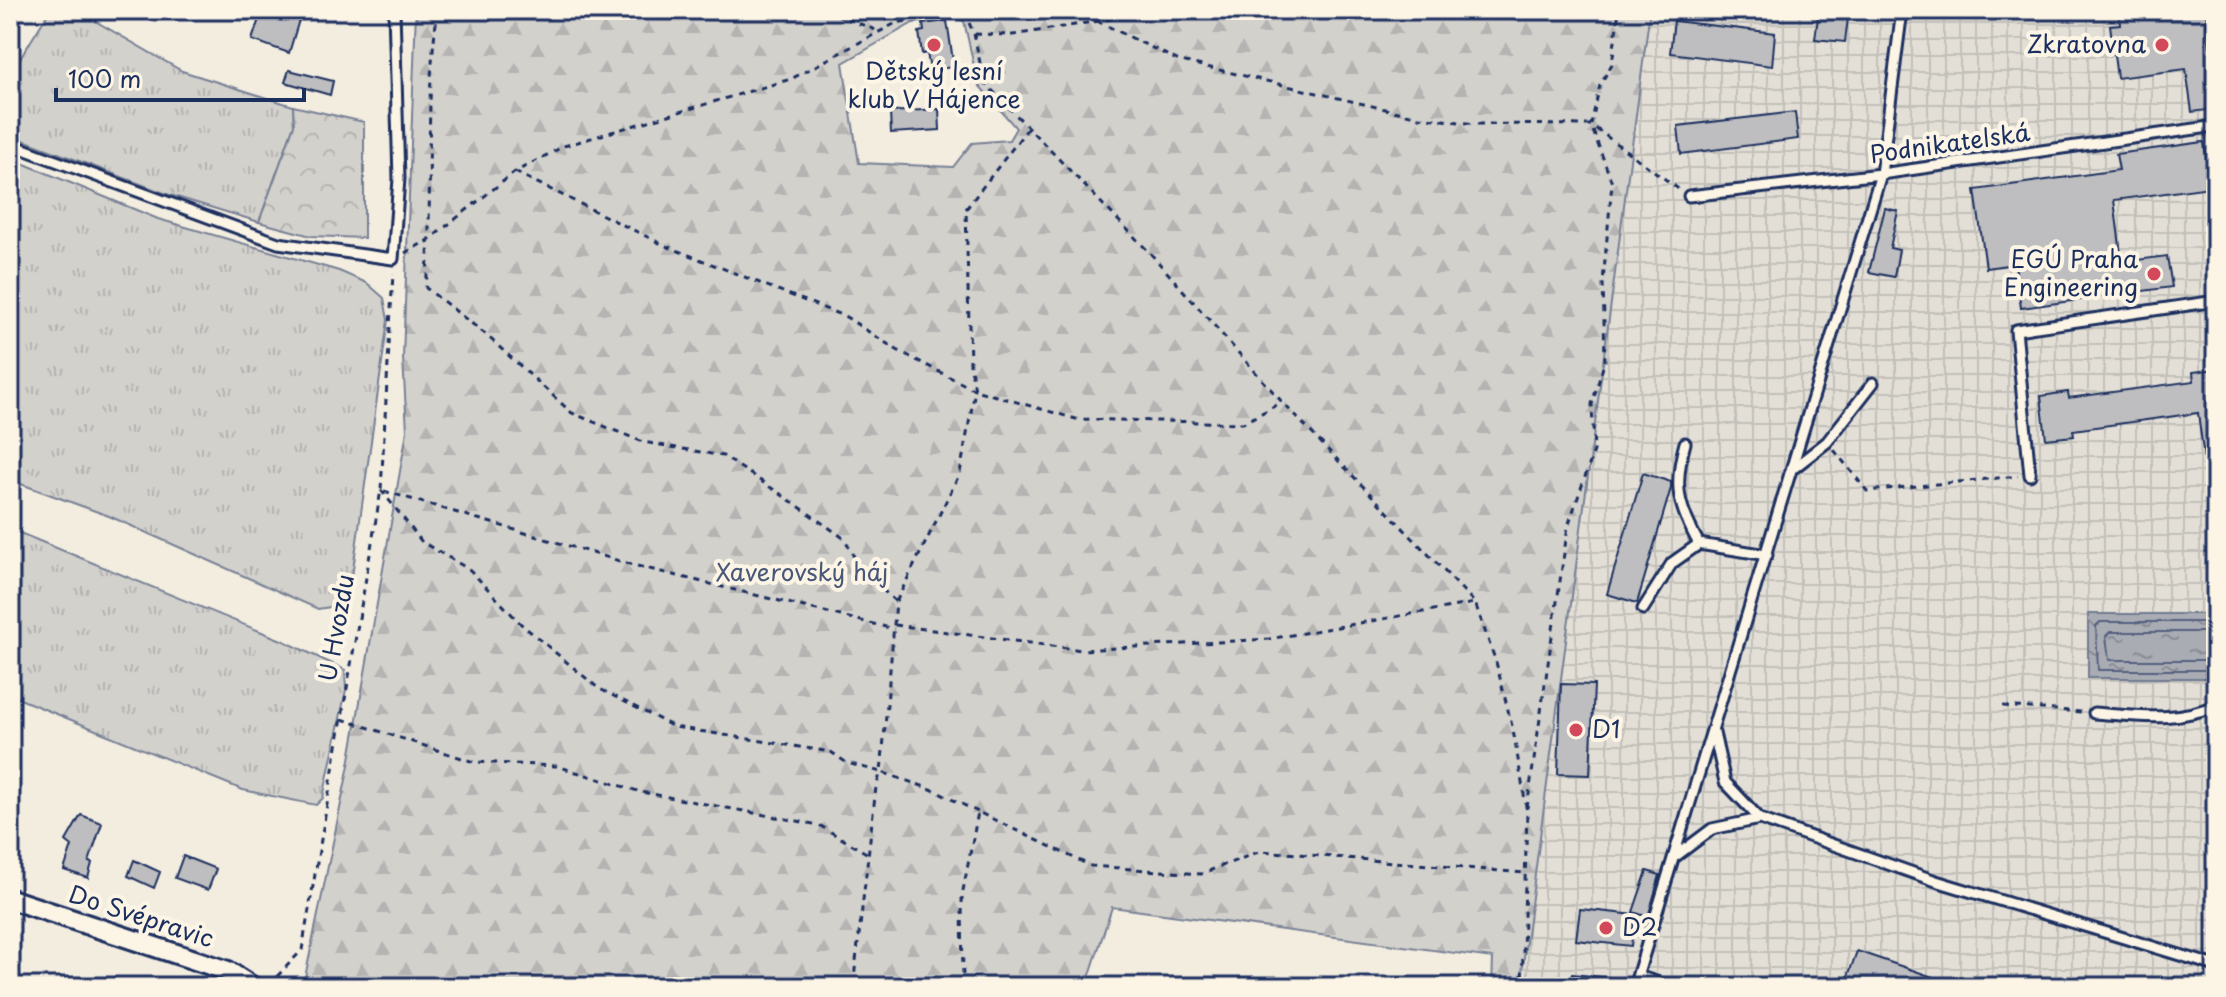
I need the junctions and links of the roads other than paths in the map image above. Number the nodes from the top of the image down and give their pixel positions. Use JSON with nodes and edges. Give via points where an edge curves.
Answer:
{"nodes":[{"id":1,"x":394,"y":10,"type":"edge"},
{"id":2,"x":1902,"y":10,"type":"edge"},
{"id":3,"x":2216,"y":126,"type":"edge"},
{"id":4,"x":10,"y":144,"type":"edge"},
{"id":5,"x":1881,"y":174,"type":"junction"},
{"id":6,"x":1689,"y":196,"type":"road end"},
{"id":7,"x":2216,"y":301,"type":"edge"},
{"id":8,"x":1873,"y":383,"type":"dead end"},
{"id":9,"x":1685,"y":443,"type":"dead end"},
{"id":10,"x":1795,"y":467,"type":"junction"},
{"id":11,"x":2030,"y":475,"type":"road end"},
{"id":12,"x":1699,"y":544,"type":"junction"},
{"id":13,"x":1767,"y":555,"type":"junction"},
{"id":14,"x":1643,"y":609,"type":"dead end"},
{"id":15,"x":2216,"y":705,"type":"edge"},
{"id":16,"x":2094,"y":713,"type":"road end"},
{"id":17,"x":1713,"y":730,"type":"junction"},
{"id":18,"x":1760,"y":819,"type":"junction"},
{"id":19,"x":1676,"y":856,"type":"junction"},
{"id":20,"x":10,"y":899,"type":"edge"},
{"id":21,"x":2216,"y":966,"type":"edge"},
{"id":22,"x":1638,"y":976,"type":"junction"},
{"id":23,"x":253,"y":987,"type":"edge"},
{"id":24,"x":1634,"y":987,"type":"edge"},
{"id":25,"x":1671,"y":987,"type":"edge"}],
"edges":[{"from":1,"to":4,"type":"lane","via":[[399,179],[393,259],[278,243]]},
{"from":2,"to":5,"type":"lane"},
{"from":3,"to":5,"type":"lane","name":"Podnikatelská"},
{"from":5,"to":6,"type":"lane","name":"Podnikatelská"},
{"from":5,"to":10,"type":"lane"},
{"from":7,"to":11,"type":"lane","via":[[2016,330]]},
{"from":8,"to":10,"type":"lane","via":[[1827,442]]},
{"from":9,"to":12,"type":"lane","via":[[1676,474],[1681,512]]},
{"from":10,"to":13,"type":"lane"},
{"from":12,"to":13,"type":"lane"},
{"from":12,"to":14,"type":"lane","via":[[1672,563]]},
{"from":13,"to":17,"type":"lane"},
{"from":15,"to":16,"type":"lane","via":[[2196,714],[2161,717]]},
{"from":17,"to":18,"type":"lane","via":[[1725,782]]},
{"from":17,"to":19,"type":"lane"},
{"from":18,"to":19,"type":"lane","via":[[1712,829]]},
{"from":18,"to":21,"type":"lane","via":[[1936,881]]},
{"from":19,"to":22,"type":"lane"},
{"from":20,"to":23,"type":"street","name":"Do Svépravic","via":[[228,971]]},
{"from":22,"to":24,"type":"lane"},
{"from":22,"to":25,"type":"lane"}]}
